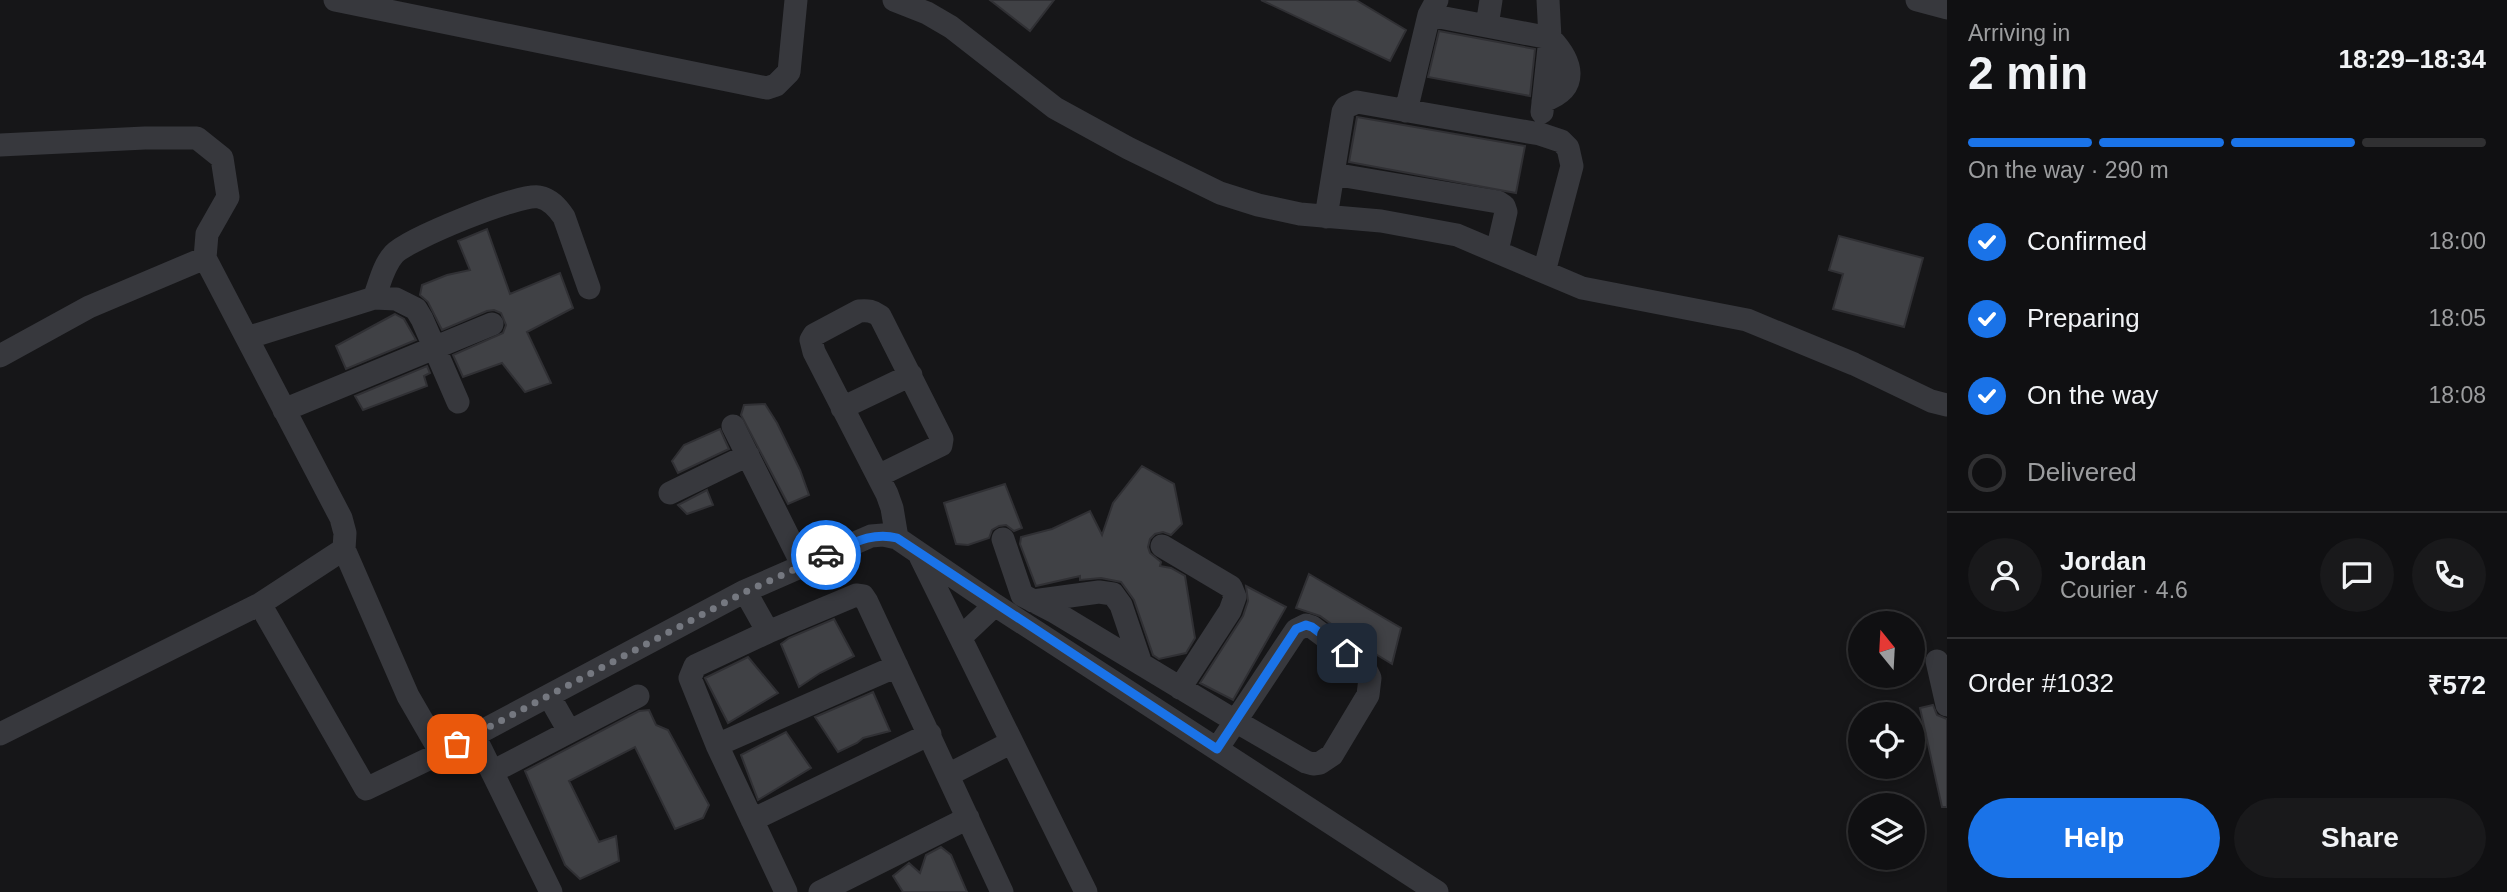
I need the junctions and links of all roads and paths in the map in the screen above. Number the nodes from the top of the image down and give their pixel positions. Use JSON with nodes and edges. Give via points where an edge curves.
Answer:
{"nodes":[{"id":1,"x":335,"y":0,"type":"edge"},
{"id":2,"x":796,"y":0,"type":"edge"},
{"id":3,"x":894,"y":0,"type":"edge"},
{"id":4,"x":1491,"y":0,"type":"edge"},
{"id":5,"x":1548,"y":0,"type":"edge"},
{"id":6,"x":1917,"y":0,"type":"edge"},
{"id":7,"x":1433,"y":8,"type":"edge"},
{"id":8,"x":1947,"y":8,"type":"edge"},
{"id":9,"x":1487,"y":26,"type":"junction"},
{"id":10,"x":1550,"y":38,"type":"junction"},
{"id":11,"x":1406,"y":111,"type":"junction"},
{"id":12,"x":1540,"y":134,"type":"junction"},
{"id":13,"x":0,"y":145,"type":"edge"},
{"id":14,"x":1333,"y":174,"type":"junction"},
{"id":15,"x":1326,"y":216,"type":"junction"},
{"id":16,"x":1497,"y":251,"type":"junction"},
{"id":17,"x":205,"y":258,"type":"junction"},
{"id":18,"x":1544,"y":272,"type":"junction"},
{"id":19,"x":589,"y":288,"type":"dead end"},
{"id":20,"x":374,"y":298,"type":"junction"},
{"id":21,"x":492,"y":324,"type":"dead end"},
{"id":22,"x":247,"y":338,"type":"junction"},
{"id":23,"x":435,"y":346,"type":"junction"},
{"id":24,"x":0,"y":356,"type":"edge"},
{"id":25,"x":911,"y":375,"type":"junction"},
{"id":26,"x":458,"y":402,"type":"dead end"},
{"id":27,"x":1947,"y":405,"type":"edge"},
{"id":28,"x":842,"y":408,"type":"junction"},
{"id":29,"x":284,"y":410,"type":"junction"},
{"id":30,"x":733,"y":426,"type":"dead end"},
{"id":31,"x":748,"y":455,"type":"junction"},
{"id":32,"x":878,"y":476,"type":"junction"},
{"id":33,"x":670,"y":493,"type":"dead end"},
{"id":34,"x":897,"y":538,"type":"junction"},
{"id":35,"x":1003,"y":539,"type":"dead end"},
{"id":36,"x":1162,"y":546,"type":"dead end"},
{"id":37,"x":344,"y":549,"type":"junction"},
{"id":38,"x":920,"y":555,"type":"junction"},
{"id":39,"x":803,"y":566,"type":"junction"},
{"id":40,"x":745,"y":592,"type":"junction"},
{"id":41,"x":1034,"y":601,"type":"junction"},
{"id":42,"x":260,"y":604,"type":"junction"},
{"id":43,"x":995,"y":605,"type":"junction"},
{"id":44,"x":768,"y":632,"type":"junction"},
{"id":45,"x":961,"y":637,"type":"junction"},
{"id":46,"x":1937,"y":661,"type":"dead end"},
{"id":47,"x":1141,"y":664,"type":"junction"},
{"id":48,"x":897,"y":666,"type":"junction"},
{"id":49,"x":1180,"y":688,"type":"junction"},
{"id":50,"x":638,"y":695,"type":"dead end"},
{"id":51,"x":549,"y":696,"type":"junction"},
{"id":52,"x":1947,"y":705,"type":"edge"},
{"id":53,"x":1237,"y":722,"type":"junction"},
{"id":54,"x":3,"y":725,"type":"edge"},
{"id":55,"x":569,"y":731,"type":"junction"},
{"id":56,"x":930,"y":734,"type":"junction"},
{"id":57,"x":474,"y":736,"type":"junction"},
{"id":58,"x":1012,"y":742,"type":"junction"},
{"id":59,"x":717,"y":745,"type":"junction"},
{"id":60,"x":1217,"y":749,"type":"junction"},
{"id":61,"x":441,"y":753,"type":"junction"},
{"id":62,"x":492,"y":772,"type":"junction"},
{"id":63,"x":948,"y":775,"type":"junction"},
{"id":64,"x":968,"y":818,"type":"junction"},
{"id":65,"x":752,"y":820,"type":"junction"},
{"id":66,"x":551,"y":892,"type":"edge"},
{"id":67,"x":786,"y":892,"type":"edge"},
{"id":68,"x":820,"y":892,"type":"edge"},
{"id":69,"x":1002,"y":892,"type":"edge"},
{"id":70,"x":1086,"y":892,"type":"edge"},
{"id":71,"x":1437,"y":892,"type":"edge"}],
"edges":[{"from":1,"to":2,"type":"street","via":[[767,88],[789,72]]},
{"from":3,"to":15,"type":"street","via":[[951,27],[1055,108],[1128,148],[1220,193],[1258,205]]},
{"from":4,"to":9,"type":"street"},
{"from":5,"to":10,"type":"street"},
{"from":6,"to":8,"type":"street"},
{"from":7,"to":9,"type":"street"},
{"from":7,"to":11,"type":"street"},
{"from":9,"to":10,"type":"street"},
{"from":10,"to":12,"type":"street"},
{"from":11,"to":12,"type":"street"},
{"from":11,"to":14,"type":"street","via":[[1357,102],[1346,107]]},
{"from":12,"to":18,"type":"street","via":[[1561,141],[1568,148],[1572,166]]},
{"from":13,"to":17,"type":"street","via":[[197,138],[222,158],[228,197],[207,234]]},
{"from":14,"to":15,"type":"street"},
{"from":14,"to":16,"type":"street","via":[[1499,202],[1506,212]]},
{"from":15,"to":16,"type":"street","via":[[1420,227]]},
{"from":16,"to":18,"type":"street"},
{"from":17,"to":22,"type":"street"},
{"from":17,"to":24,"type":"street","via":[[89,307]]},
{"from":18,"to":27,"type":"street","via":[[1582,288],[1747,320]]},
{"from":19,"to":20,"type":"street","via":[[564,216],[538,197],[523,197],[405,246],[387,263]]},
{"from":20,"to":22,"type":"street"},
{"from":20,"to":23,"type":"street","via":[[396,299],[416,309]]},
{"from":21,"to":23,"type":"street"},
{"from":22,"to":29,"type":"street"},
{"from":23,"to":26,"type":"street"},
{"from":23,"to":29,"type":"street"},
{"from":25,"to":28,"type":"street"},
{"from":25,"to":28,"type":"street","via":[[880,316],[859,311],[811,340]]},
{"from":25,"to":32,"type":"street","via":[[941,434],[941,444]]},
{"from":28,"to":32,"type":"street"},
{"from":29,"to":37,"type":"street","via":[[341,518]]},
{"from":30,"to":31,"type":"street"},
{"from":31,"to":33,"type":"street"},
{"from":31,"to":39,"type":"street"},
{"from":32,"to":34,"type":"street","via":[[892,508]]},
{"from":34,"to":38,"type":"street"},
{"from":34,"to":39,"type":"street","via":[[871,536]]},
{"from":35,"to":41,"type":"street","via":[[1019,590]]},
{"from":36,"to":49,"type":"street","via":[[1231,587],[1236,597]]},
{"from":37,"to":42,"type":"street"},
{"from":37,"to":61,"type":"street","via":[[408,696]]},
{"from":38,"to":43,"type":"street"},
{"from":38,"to":45,"type":"street"},
{"from":39,"to":40,"type":"street"},
{"from":40,"to":44,"type":"street"},
{"from":40,"to":51,"type":"street"},
{"from":41,"to":47,"type":"street"},
{"from":41,"to":47,"type":"street","via":[[1113,594]]},
{"from":42,"to":54,"type":"street"},
{"from":42,"to":61,"type":"street","via":[[366,789]]},
{"from":43,"to":45,"type":"street"},
{"from":43,"to":60,"type":"street"},
{"from":44,"to":48,"type":"street","via":[[863,596]]},
{"from":44,"to":59,"type":"street","via":[[691,672]]},
{"from":45,"to":58,"type":"street"},
{"from":46,"to":52,"type":"street"},
{"from":47,"to":49,"type":"street"},
{"from":48,"to":56,"type":"street"},
{"from":48,"to":59,"type":"street"},
{"from":49,"to":53,"type":"street"},
{"from":50,"to":55,"type":"street"},
{"from":51,"to":55,"type":"street"},
{"from":51,"to":57,"type":"street"},
{"from":53,"to":53,"type":"street","via":[[1300,626],[1312,627],[1368,671],[1368,695],[1332,755],[1320,764],[1306,762]]},
{"from":53,"to":60,"type":"street"},
{"from":55,"to":62,"type":"street"},
{"from":56,"to":63,"type":"street"},
{"from":56,"to":65,"type":"street"},
{"from":57,"to":61,"type":"street"},
{"from":57,"to":62,"type":"street"},
{"from":58,"to":63,"type":"street"},
{"from":58,"to":70,"type":"street"},
{"from":59,"to":65,"type":"street"},
{"from":60,"to":71,"type":"street"},
{"from":62,"to":66,"type":"street"},
{"from":63,"to":64,"type":"street"},
{"from":64,"to":68,"type":"street"},
{"from":64,"to":69,"type":"street"},
{"from":65,"to":67,"type":"street"}]}
